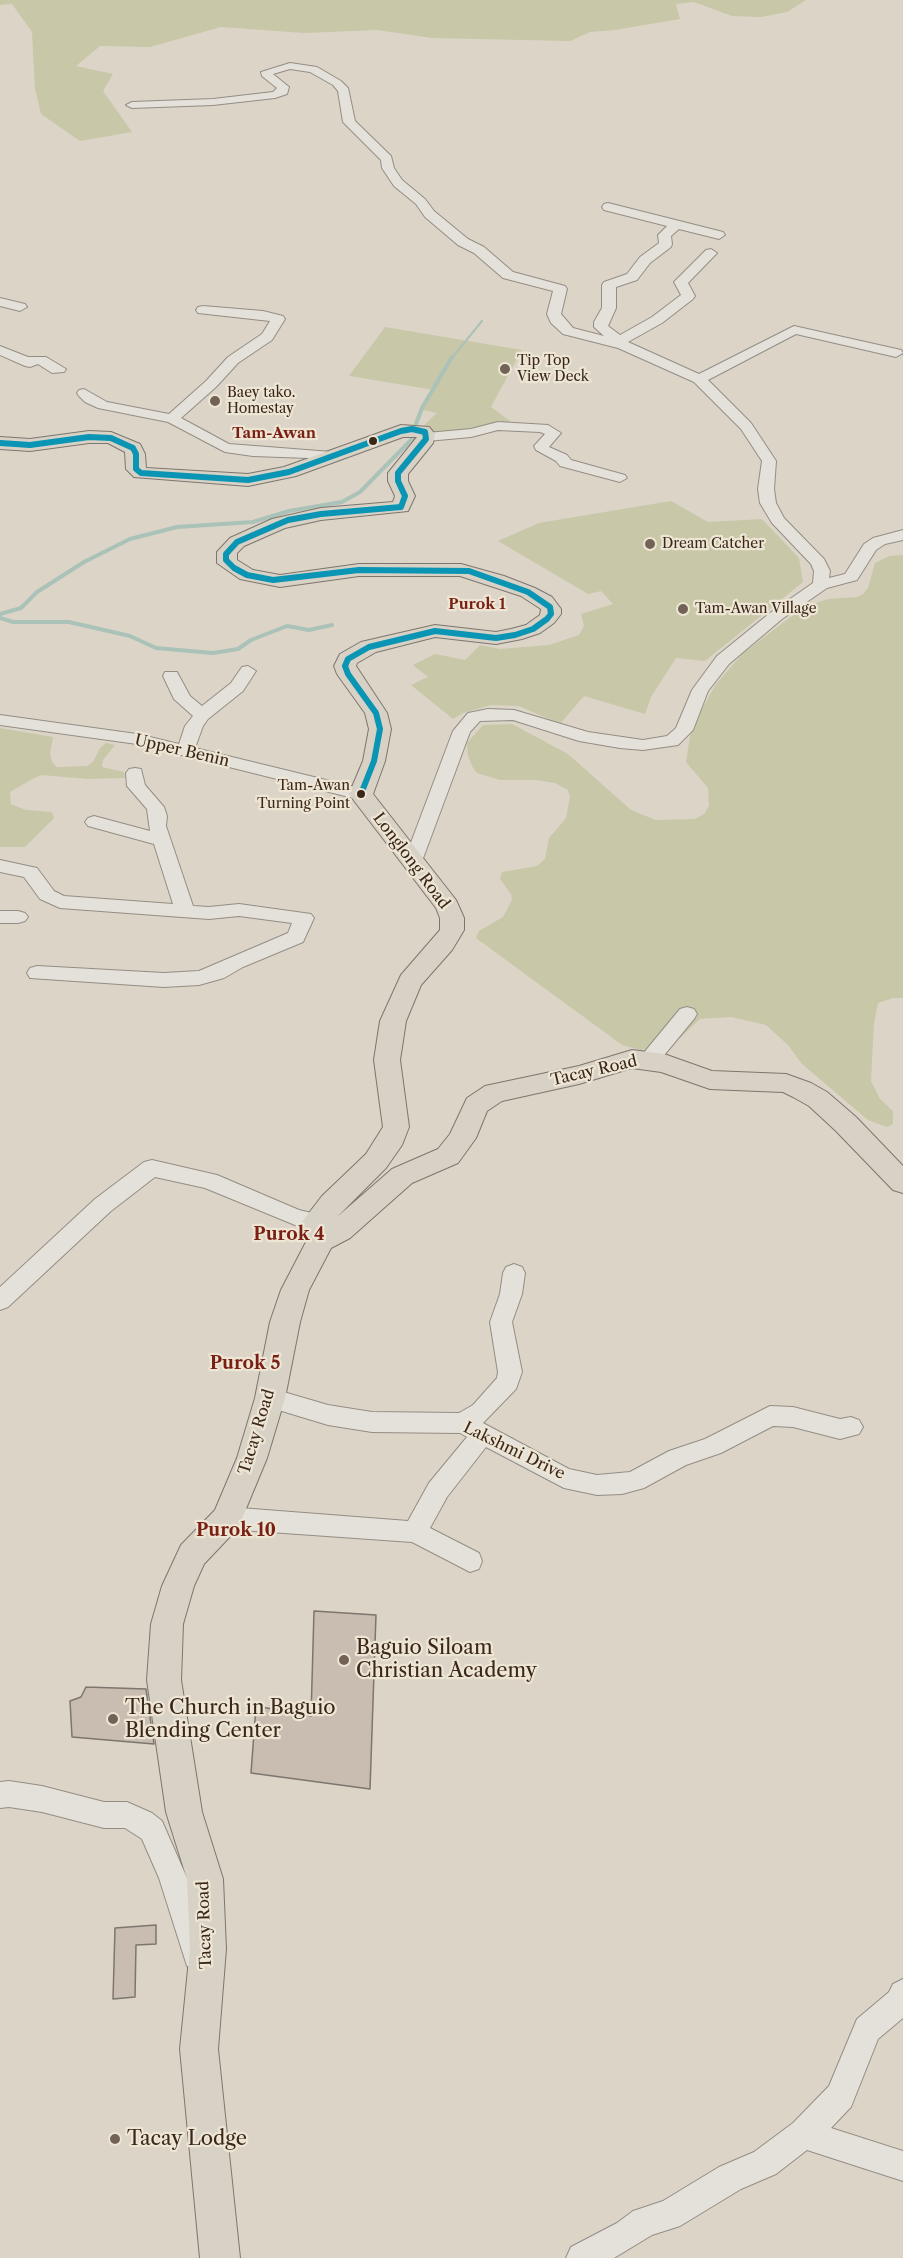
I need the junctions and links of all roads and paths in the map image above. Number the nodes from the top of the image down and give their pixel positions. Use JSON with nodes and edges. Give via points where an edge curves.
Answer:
{"nodes":[{"id":1,"x":132,"y":105,"type":"dead end"},
{"id":2,"x":608,"y":207,"type":"dead end"},
{"id":3,"x":675,"y":226,"type":"junction"},
{"id":4,"x":718,"y":235,"type":"dead end"},
{"id":5,"x":711,"y":253,"type":"dead end"},
{"id":6,"x":0,"y":302,"type":"edge"},
{"id":7,"x":20,"y":308,"type":"dead end"},
{"id":8,"x":203,"y":310,"type":"dead end"},
{"id":9,"x":620,"y":344,"type":"junction"},
{"id":10,"x":0,"y":350,"type":"edge"},
{"id":11,"x":896,"y":353,"type":"dead end"},
{"id":12,"x":58,"y":369,"type":"dead end"},
{"id":13,"x":699,"y":379,"type":"junction"},
{"id":14,"x":84,"y":393,"type":"dead end"},
{"id":15,"x":172,"y":418,"type":"junction"},
{"id":16,"x":427,"y":436,"type":"junction"},
{"id":17,"x":0,"y":443,"type":"edge"},
{"id":18,"x":332,"y":456,"type":"junction"},
{"id":19,"x":620,"y":478,"type":"dead end"},
{"id":20,"x":903,"y":535,"type":"edge"},
{"id":21,"x":821,"y":585,"type":"junction"},
{"id":22,"x":248,"y":671,"type":"dead end"},
{"id":23,"x":171,"y":676,"type":"dead end"},
{"id":24,"x":202,"y":714,"type":"junction"},
{"id":25,"x":0,"y":720,"type":"edge"},
{"id":26,"x":184,"y":751,"type":"junction"},
{"id":27,"x":135,"y":773,"type":"dead end"},
{"id":28,"x":361,"y":794,"type":"junction"},
{"id":29,"x":94,"y":822,"type":"dead end"},
{"id":30,"x":163,"y":841,"type":"junction"},
{"id":31,"x":413,"y":861,"type":"junction"},
{"id":32,"x":0,"y":866,"type":"edge"},
{"id":33,"x":185,"y":911,"type":"junction"},
{"id":34,"x":37,"y":973,"type":"dead end"},
{"id":35,"x":687,"y":1014,"type":"dead end"},
{"id":36,"x":649,"y":1060,"type":"junction"},
{"id":37,"x":903,"y":1183,"type":"edge"},
{"id":38,"x":319,"y":1231,"type":"junction"},
{"id":39,"x":513,"y":1273,"type":"dead end"},
{"id":40,"x":0,"y":1301,"type":"edge"},
{"id":41,"x":270,"y":1398,"type":"junction"},
{"id":42,"x":851,"y":1426,"type":"dead end"},
{"id":43,"x":473,"y":1429,"type":"junction"},
{"id":44,"x":227,"y":1518,"type":"junction"},
{"id":45,"x":415,"y":1532,"type":"junction"},
{"id":46,"x":470,"y":1561,"type":"dead end"},
{"id":47,"x":0,"y":1795,"type":"edge"},
{"id":48,"x":206,"y":1988,"type":"junction"},
{"id":49,"x":903,"y":1994,"type":"edge"},
{"id":50,"x":804,"y":2134,"type":"junction"},
{"id":51,"x":903,"y":2166,"type":"edge"},
{"id":52,"x":220,"y":2258,"type":"edge"},
{"id":53,"x":582,"y":2258,"type":"edge"}],
"edges":[{"from":1,"to":9,"type":"street","via":[[275,95],[283,92],[283,87],[267,72],[290,66],[313,69],[344,90],[349,122],[387,159],[392,175],[429,214],[508,275],[560,289],[554,314],[568,331]]},
{"from":2,"to":3,"type":"street"},
{"from":3,"to":4,"type":"street"},
{"from":3,"to":9,"type":"street","via":[[664,235],[666,244],[645,260],[632,277],[609,285],[609,308],[601,327]]},
{"from":5,"to":9,"type":"street","via":[[681,282],[688,296]]},
{"from":6,"to":7,"type":"street"},
{"from":8,"to":15,"type":"street","via":[[278,319],[267,337],[233,360]]},
{"from":9,"to":13,"type":"street"},
{"from":10,"to":12,"type":"street","via":[[30,363],[41,360]]},
{"from":11,"to":13,"type":"street","via":[[794,330]]},
{"from":13,"to":21,"type":"street","via":[[746,426],[766,455],[770,462],[768,503],[777,520],[818,562]]},
{"from":14,"to":15,"type":"street","via":[[103,405]]},
{"from":15,"to":18,"type":"street","via":[[225,448]]},
{"from":16,"to":18,"type":"main road","via":[[422,431],[401,431]]},
{"from":16,"to":19,"type":"street","via":[[471,433],[498,426],[543,428],[554,433],[541,446],[543,450],[565,463]]},
{"from":16,"to":28,"type":"main road","via":[[398,473],[405,496],[401,507],[288,520],[237,542],[225,554],[234,568],[273,580],[359,570],[469,571],[528,592],[550,607],[547,619],[515,635],[496,638],[435,631],[369,647],[348,659],[348,674],[376,713],[380,729],[374,761]]},
{"from":17,"to":18,"type":"main road","via":[[30,445],[111,438],[133,448],[136,469],[141,473],[238,480],[267,477]]},
{"from":20,"to":21,"type":"street","via":[[870,547],[851,577]]},
{"from":21,"to":31,"type":"street","via":[[723,660],[700,690],[684,730],[672,741],[620,743],[585,737],[514,715],[474,717],[462,731]]},
{"from":22,"to":24,"type":"street","via":[[237,687]]},
{"from":23,"to":24,"type":"street","via":[[183,699]]},
{"from":24,"to":26,"type":"street"},
{"from":25,"to":26,"type":"street","name":"Upper Benin","via":[[137,740]]},
{"from":26,"to":28,"type":"street","name":"Upper Benin"},
{"from":27,"to":30,"type":"street","via":[[136,786],[155,807]]},
{"from":28,"to":31,"type":"main road","name":"Longlong Road"},
{"from":29,"to":30,"type":"street"},
{"from":30,"to":33,"type":"street"},
{"from":31,"to":38,"type":"main road","name":"Longlong Road","via":[[447,906],[452,930],[410,981],[393,1021],[387,1060],[396,1127],[376,1161],[332,1203]]},
{"from":32,"to":33,"type":"street","via":[[30,872],[47,895],[60,902]]},
{"from":33,"to":34,"type":"street","via":[[209,914],[239,910],[304,918],[296,937],[286,943],[199,978],[164,980]]},
{"from":35,"to":36,"type":"street"},
{"from":36,"to":37,"type":"main road","name":"Tacay Road","via":[[710,1080],[786,1083],[802,1089],[846,1124]]},
{"from":36,"to":38,"type":"main road","name":"Tacay Road","via":[[632,1059],[494,1093],[476,1105],[462,1138],[448,1156],[402,1176],[340,1230]]},
{"from":38,"to":40,"type":"street","via":[[209,1181],[152,1168],[103,1204]]},
{"from":38,"to":41,"type":"main road","name":"Tacay Road","via":[[285,1322]]},
{"from":39,"to":43,"type":"street","via":[[511,1294],[501,1322],[510,1372],[508,1382],[481,1412]]},
{"from":41,"to":43,"type":"street","name":"Lakshmi Drive","via":[[328,1415],[372,1422]]},
{"from":41,"to":44,"type":"main road","name":"Tacay Road","via":[[252,1458]]},
{"from":42,"to":43,"type":"street","name":"Lakshmi Drive","via":[[840,1429],[793,1417],[770,1416],[634,1481],[597,1485],[564,1478]]},
{"from":43,"to":45,"type":"street"},
{"from":44,"to":45,"type":"street"},
{"from":44,"to":48,"type":"main road","name":"Tacay Road","via":[[192,1555],[178,1586],[164,1651],[164,1680],[184,1812],[205,1879]]},
{"from":45,"to":46,"type":"street"},
{"from":47,"to":48,"type":"street","via":[[42,1799],[104,1815],[127,1815],[152,1830],[173,1878]]},
{"from":48,"to":52,"type":"main road","name":"Tacay Road","via":[[199,2049]]},
{"from":49,"to":50,"type":"street","via":[[867,2029],[840,2096]]},
{"from":50,"to":51,"type":"street"},
{"from":50,"to":53,"type":"street","via":[[765,2163],[730,2178],[669,2215],[644,2222]]}]}
